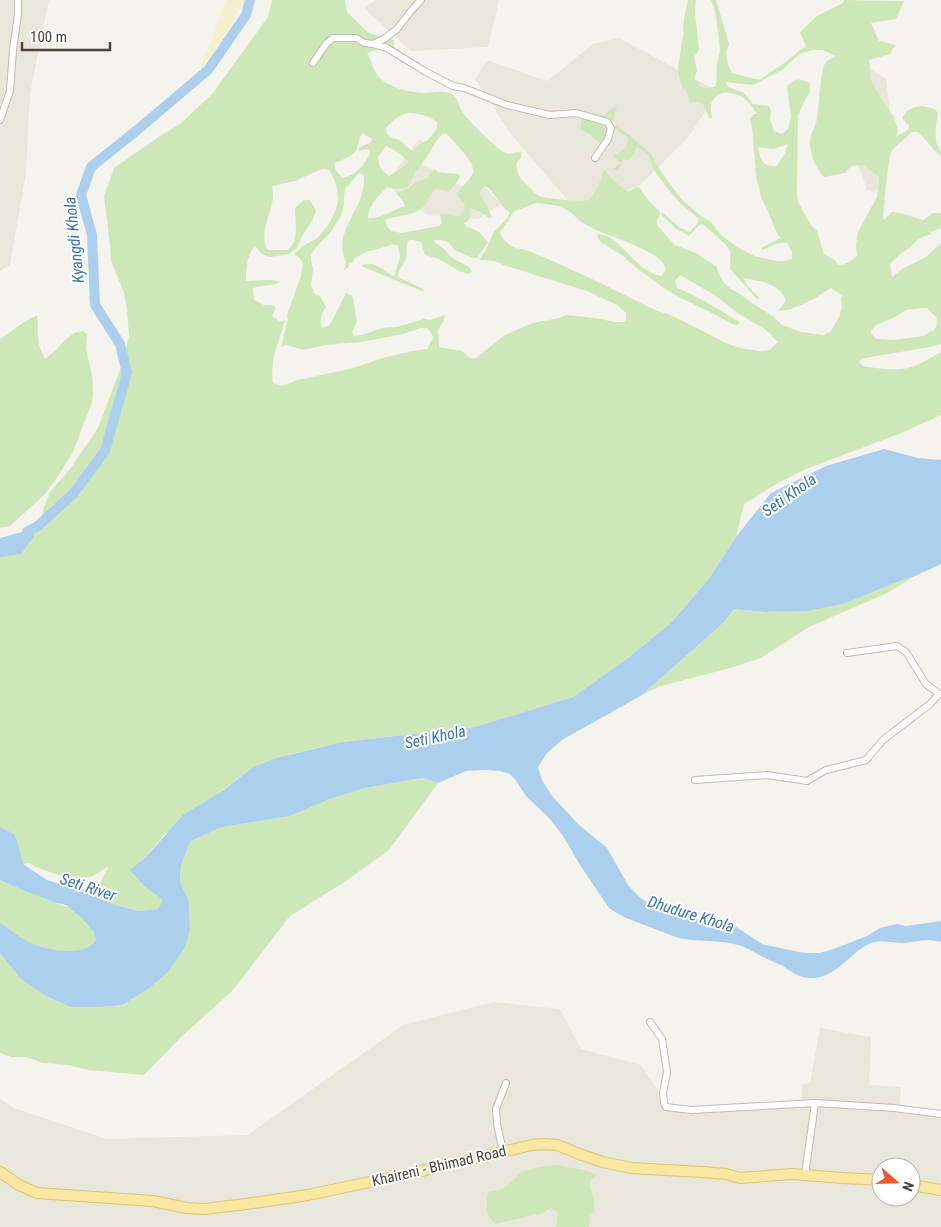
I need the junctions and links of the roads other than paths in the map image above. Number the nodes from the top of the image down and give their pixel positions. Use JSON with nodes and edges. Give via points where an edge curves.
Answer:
{"nodes":[{"id":1,"x":18,"y":0,"type":"edge"},
{"id":2,"x":422,"y":0,"type":"edge"},
{"id":3,"x":373,"y":44,"type":"junction"},
{"id":4,"x":313,"y":63,"type":"dead end"},
{"id":5,"x":0,"y":120,"type":"edge"},
{"id":6,"x":595,"y":158,"type":"dead end"},
{"id":7,"x":848,"y":653,"type":"dead end"},
{"id":8,"x":940,"y":694,"type":"edge"},
{"id":9,"x":695,"y":780,"type":"dead end"},
{"id":10,"x":650,"y":1022,"type":"dead end"},
{"id":11,"x":506,"y":1083,"type":"dead end"},
{"id":12,"x":815,"y":1103,"type":"junction"},
{"id":13,"x":941,"y":1114,"type":"edge"},
{"id":14,"x":503,"y":1152,"type":"junction"},
{"id":15,"x":0,"y":1172,"type":"edge"},
{"id":16,"x":805,"y":1175,"type":"junction"},
{"id":17,"x":871,"y":1179,"type":"edge"},
{"id":18,"x":921,"y":1187,"type":"edge"},
{"id":19,"x":941,"y":1190,"type":"edge"}],
"edges":[{"from":1,"to":5,"type":"street","via":[[10,91]]},
{"from":2,"to":3,"type":"street","via":[[397,28]]},
{"from":3,"to":4,"type":"street","via":[[356,38],[334,38]]},
{"from":3,"to":6,"type":"street","via":[[387,48],[453,86],[507,105],[550,114],[576,114],[607,122],[611,128],[608,139]]},
{"from":7,"to":8,"type":"street","via":[[896,646],[906,652],[926,684]]},
{"from":8,"to":9,"type":"street","via":[[883,740],[866,760],[826,770],[807,781],[766,775]]},
{"from":10,"to":12,"type":"street","via":[[662,1039],[667,1072],[663,1093],[666,1107],[691,1110]]},
{"from":11,"to":14,"type":"street","via":[[496,1109]]},
{"from":12,"to":13,"type":"street"},
{"from":12,"to":16,"type":"street"},
{"from":14,"to":15,"type":"main road","name":"Khaireni - Bhimad Road","via":[[308,1195],[204,1209],[153,1201],[37,1193]]},
{"from":14,"to":16,"type":"main road","name":"Khaireni - Bhimad Road","via":[[553,1144],[631,1168],[702,1172],[740,1178]]},
{"from":16,"to":17,"type":"main road","name":"Khaireni - Bhimad Road"},
{"from":18,"to":19,"type":"main road"}]}
